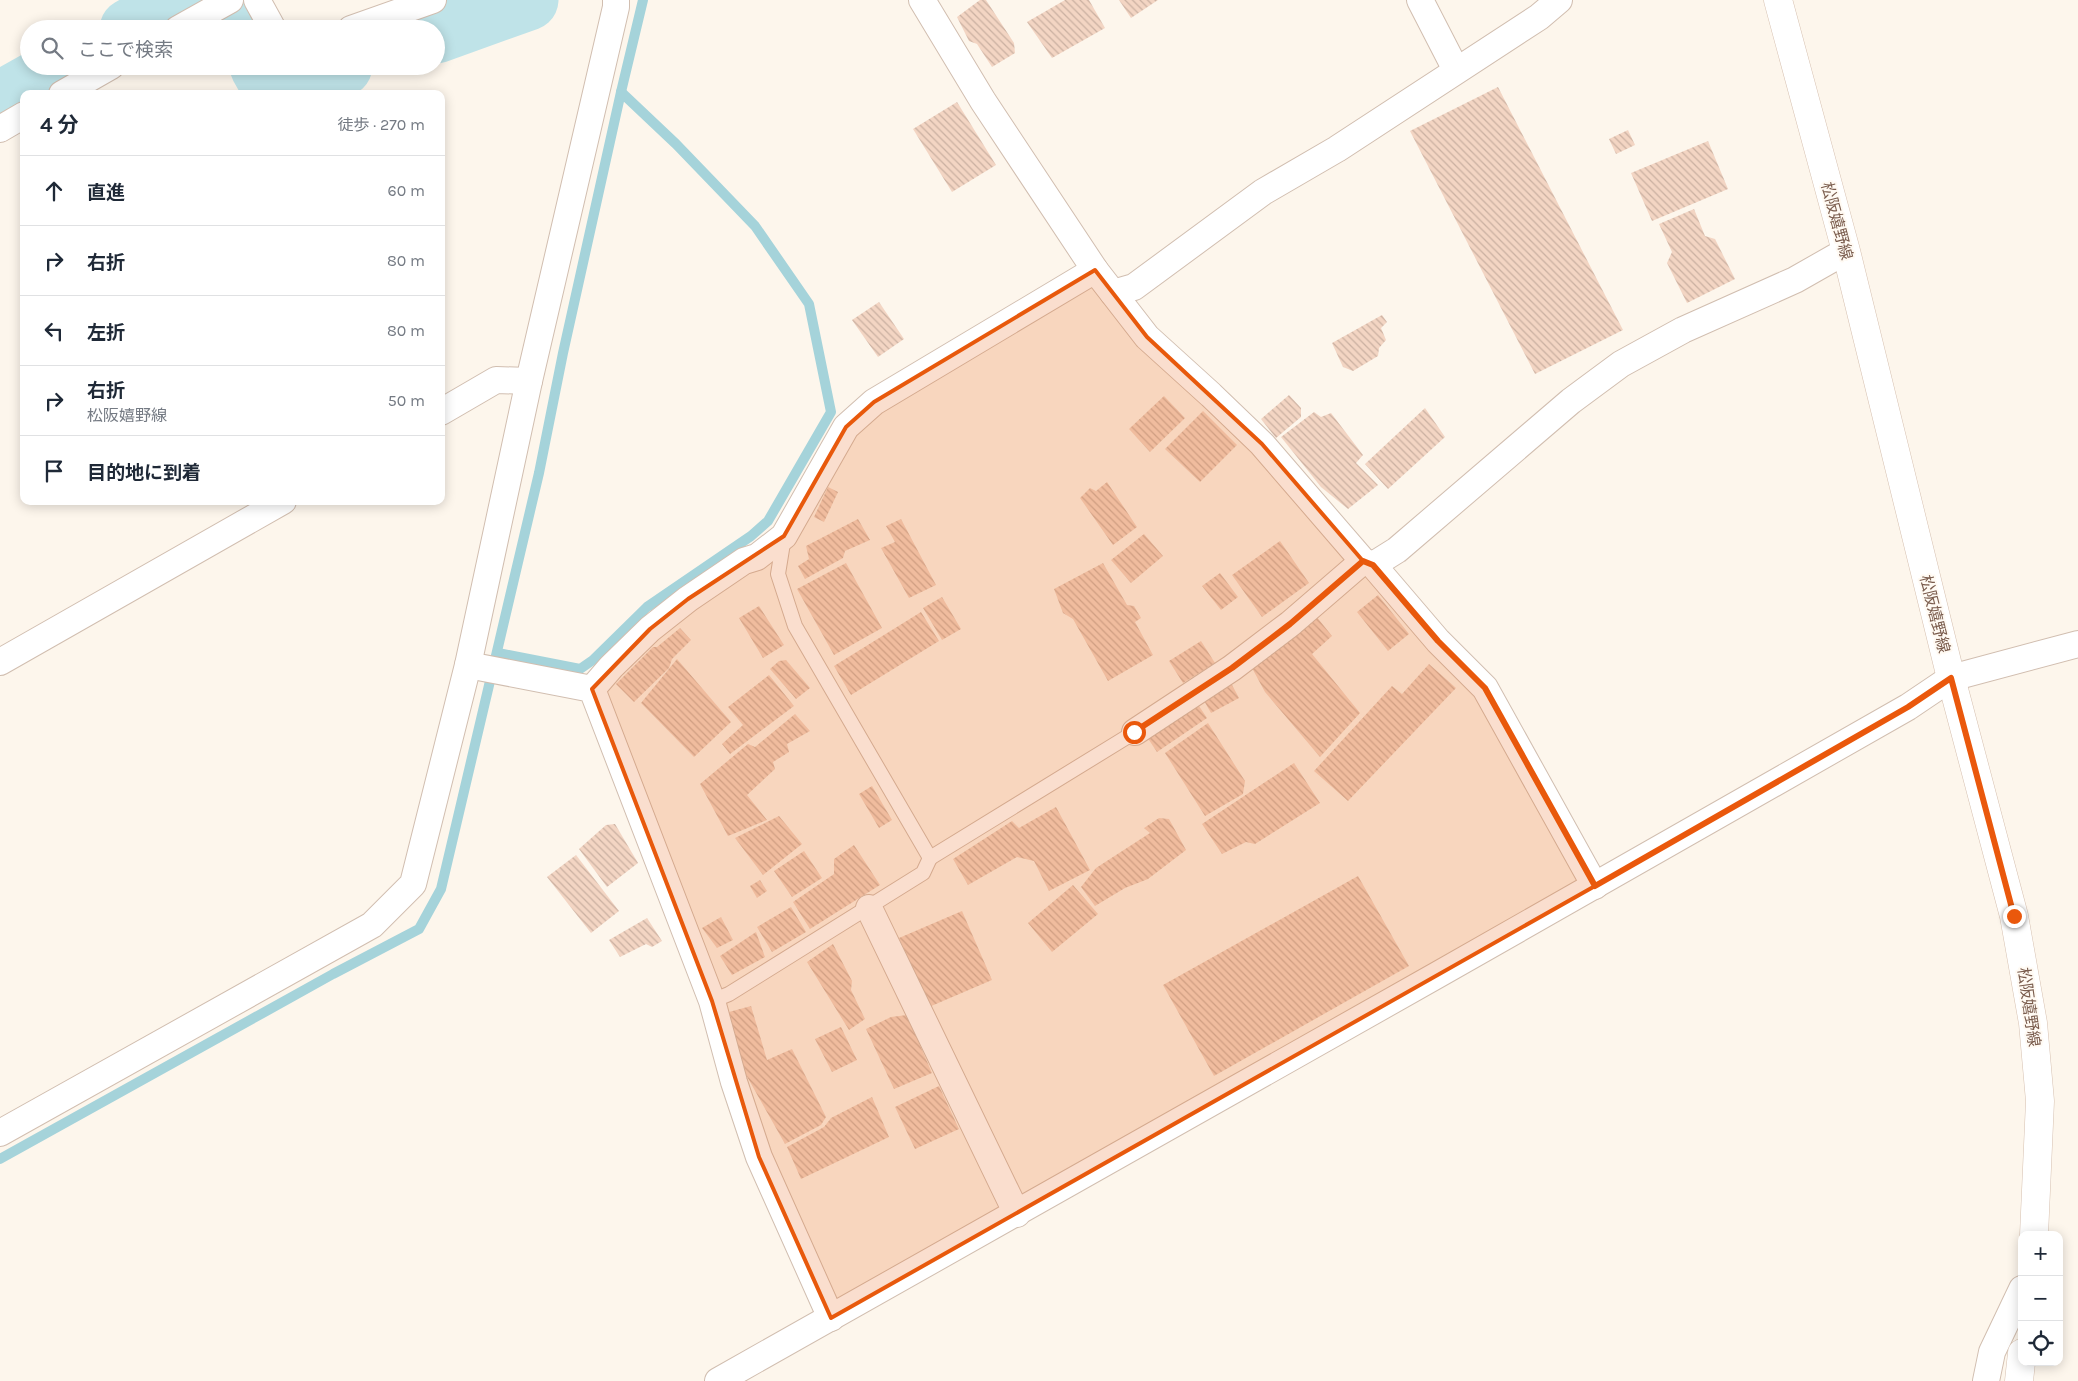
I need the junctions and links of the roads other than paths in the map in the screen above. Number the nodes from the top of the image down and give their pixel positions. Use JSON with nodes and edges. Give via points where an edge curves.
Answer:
{"nodes":[{"id":1,"x":230,"y":0,"type":"edge"},
{"id":2,"x":256,"y":0,"type":"edge"},
{"id":3,"x":433,"y":0,"type":"edge"},
{"id":4,"x":922,"y":0,"type":"edge"},
{"id":5,"x":1420,"y":0,"type":"edge"},
{"id":6,"x":1559,"y":0,"type":"edge"},
{"id":7,"x":1778,"y":0,"type":"edge"},
{"id":8,"x":616,"y":3,"type":"edge"},
{"id":9,"x":194,"y":20,"type":"edge"},
{"id":10,"x":268,"y":20,"type":"edge"},
{"id":11,"x":376,"y":20,"type":"edge"},
{"id":12,"x":1456,"y":70,"type":"junction"},
{"id":13,"x":95,"y":75,"type":"edge"},
{"id":14,"x":69,"y":90,"type":"edge"},
{"id":15,"x":20,"y":117,"type":"edge"},
{"id":16,"x":0,"y":129,"type":"edge"},
{"id":17,"x":1846,"y":251,"type":"junction"},
{"id":18,"x":1096,"y":270,"type":"junction"},
{"id":19,"x":1113,"y":293,"type":"junction"},
{"id":20,"x":529,"y":381,"type":"junction"},
{"id":21,"x":445,"y":410,"type":"edge"},
{"id":22,"x":276,"y":505,"type":"edge"},
{"id":23,"x":784,"y":536,"type":"junction"},
{"id":24,"x":1368,"y":563,"type":"junction"},
{"id":25,"x":2078,"y":644,"type":"edge"},
{"id":26,"x":0,"y":662,"type":"edge"},
{"id":27,"x":474,"y":666,"type":"junction"},
{"id":28,"x":1951,"y":678,"type":"junction"},
{"id":29,"x":592,"y":689,"type":"junction"},
{"id":30,"x":1134,"y":732,"type":"joint"},
{"id":31,"x":930,"y":858,"type":"junction"},
{"id":32,"x":1595,"y":886,"type":"junction"},
{"id":33,"x":869,"y":908,"type":"junction"},
{"id":34,"x":712,"y":1001,"type":"junction"},
{"id":35,"x":0,"y":1133,"type":"edge"},
{"id":36,"x":1017,"y":1214,"type":"junction"},
{"id":37,"x":2034,"y":1231,"type":"edge"},
{"id":38,"x":2018,"y":1297,"type":"edge"},
{"id":39,"x":831,"y":1318,"type":"junction"},
{"id":40,"x":2021,"y":1366,"type":"edge"},
{"id":41,"x":718,"y":1381,"type":"edge"},
{"id":42,"x":1986,"y":1381,"type":"edge"},
{"id":43,"x":2019,"y":1381,"type":"edge"}],
"edges":[{"from":1,"to":9,"type":"street"},
{"from":2,"to":10,"type":"street"},
{"from":3,"to":11,"type":"street"},
{"from":4,"to":18,"type":"street","via":[[983,101]]},
{"from":5,"to":12,"type":"street"},
{"from":6,"to":12,"type":"street","via":[[1539,17]]},
{"from":7,"to":17,"type":"main road","name":"松阪嬉野線"},
{"from":8,"to":20,"type":"street"},
{"from":12,"to":19,"type":"street","via":[[1337,149],[1263,192],[1134,287]]},
{"from":13,"to":14,"type":"street"},
{"from":15,"to":16,"type":"street"},
{"from":17,"to":24,"type":"street","via":[[1795,280],[1683,330],[1622,364],[1571,401],[1397,550]]},
{"from":17,"to":28,"type":"main road","name":"松阪嬉野線"},
{"from":18,"to":19,"type":"street"},
{"from":18,"to":23,"type":"street","via":[[874,402],[846,427]]},
{"from":19,"to":24,"type":"street","via":[[1147,337],[1262,444]]},
{"from":20,"to":21,"type":"street","via":[[496,380]]},
{"from":20,"to":27,"type":"street"},
{"from":22,"to":26,"type":"street"},
{"from":23,"to":29,"type":"street","via":[[757,557],[744,561],[688,598],[650,629]]},
{"from":23,"to":31,"type":"lane","via":[[778,574],[795,626]]},
{"from":24,"to":30,"type":"street","via":[[1232,668]]},
{"from":24,"to":32,"type":"street","via":[[1485,688]]},
{"from":25,"to":28,"type":"street"},
{"from":27,"to":29,"type":"street"},
{"from":27,"to":35,"type":"street","via":[[413,884],[372,925]]},
{"from":28,"to":32,"type":"street","via":[[1908,707]]},
{"from":28,"to":37,"type":"main road","name":"松阪嬉野線","via":[[2014,916],[2033,1023],[2040,1101]]},
{"from":29,"to":34,"type":"street"},
{"from":30,"to":31,"type":"lane"},
{"from":31,"to":33,"type":"lane","via":[[924,873]]},
{"from":32,"to":36,"type":"street"},
{"from":33,"to":34,"type":"lane","via":[[730,994]]},
{"from":33,"to":36,"type":"street"},
{"from":34,"to":39,"type":"street","via":[[759,1157]]},
{"from":36,"to":39,"type":"street"},
{"from":38,"to":42,"type":"street","via":[[1992,1352]]},
{"from":39,"to":41,"type":"street"},
{"from":40,"to":43,"type":"main road"}]}
